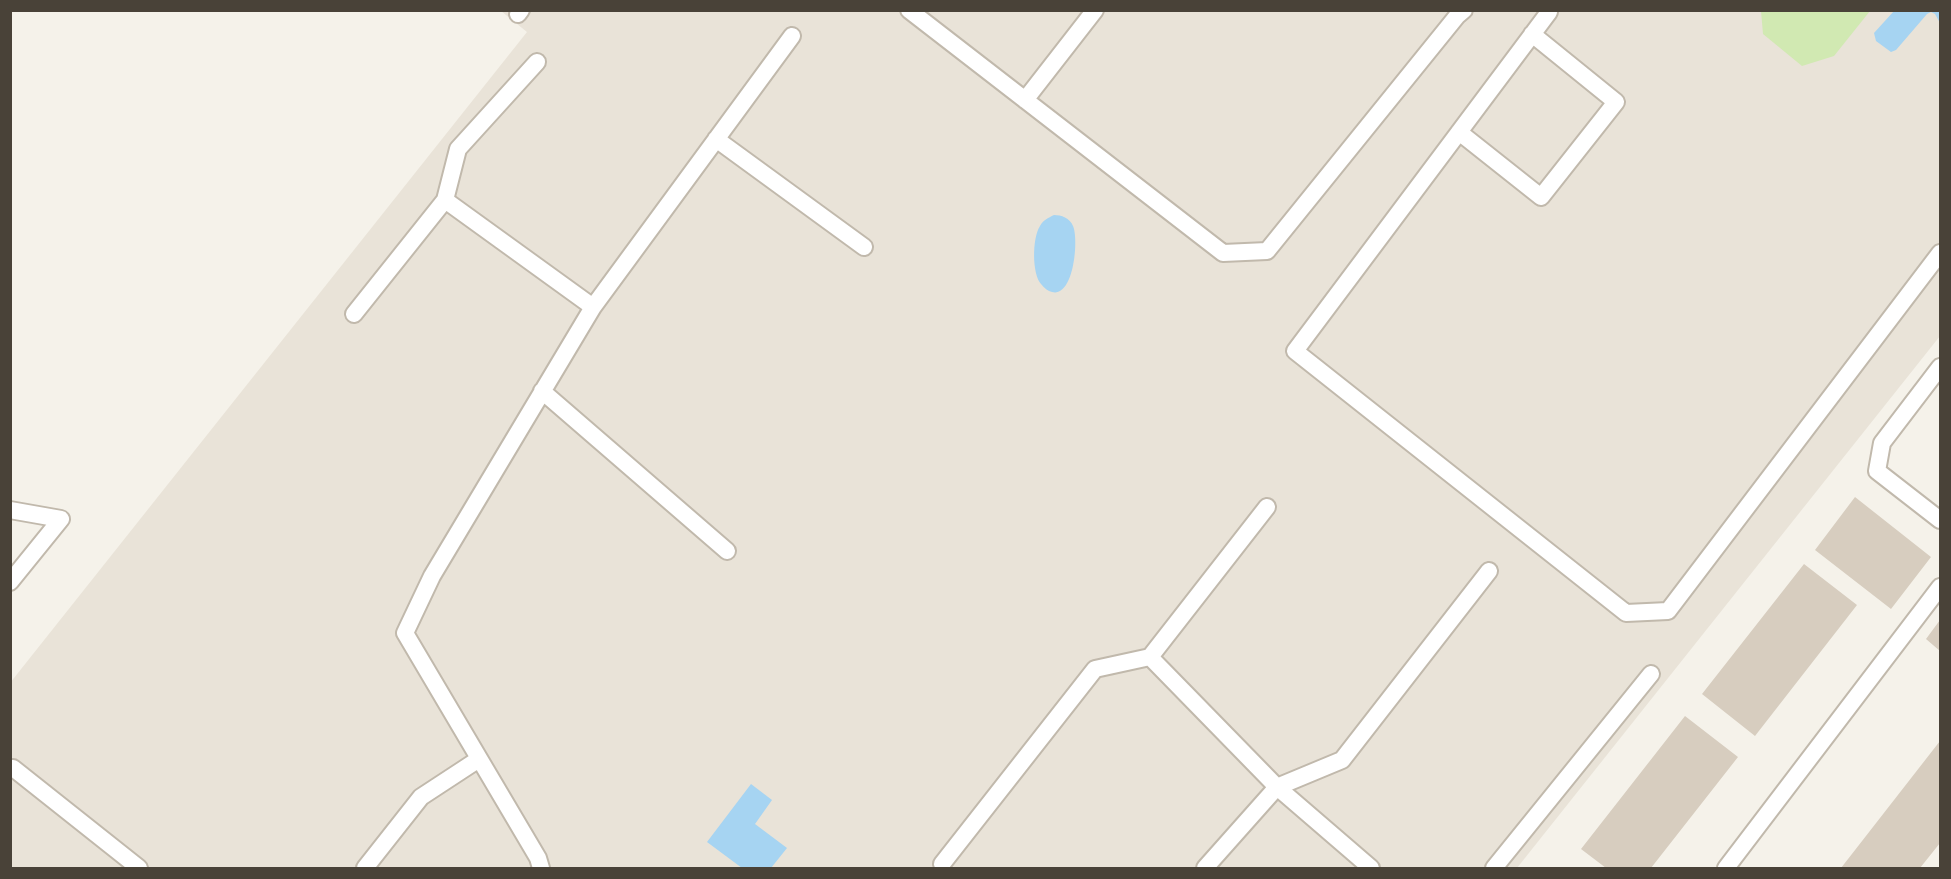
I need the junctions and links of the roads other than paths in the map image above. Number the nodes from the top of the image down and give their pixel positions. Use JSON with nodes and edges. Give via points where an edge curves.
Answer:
{"nodes":[{"id":1,"x":909,"y":10,"type":"edge"},
{"id":2,"x":1095,"y":10,"type":"edge"},
{"id":3,"x":1464,"y":10,"type":"edge"},
{"id":4,"x":1549,"y":11,"type":"edge"},
{"id":5,"x":1532,"y":34,"type":"junction"},
{"id":6,"x":792,"y":36,"type":"dead end"},
{"id":7,"x":537,"y":62,"type":"dead end"},
{"id":8,"x":1025,"y":100,"type":"junction"},
{"id":9,"x":1459,"y":132,"type":"junction"},
{"id":10,"x":716,"y":139,"type":"junction"},
{"id":11,"x":445,"y":201,"type":"junction"},
{"id":12,"x":864,"y":247,"type":"dead end"},
{"id":13,"x":1941,"y":253,"type":"edge"},
{"id":14,"x":593,"y":307,"type":"junction"},
{"id":15,"x":354,"y":314,"type":"dead end"},
{"id":16,"x":1941,"y":367,"type":"edge"},
{"id":17,"x":542,"y":391,"type":"junction"},
{"id":18,"x":1267,"y":507,"type":"dead end"},
{"id":19,"x":10,"y":510,"type":"edge"},
{"id":20,"x":1941,"y":520,"type":"edge"},
{"id":21,"x":727,"y":551,"type":"dead end"},
{"id":22,"x":1489,"y":571,"type":"dead end"},
{"id":23,"x":10,"y":582,"type":"edge"},
{"id":24,"x":1941,"y":586,"type":"edge"},
{"id":25,"x":1150,"y":657,"type":"junction"},
{"id":26,"x":1651,"y":674,"type":"dead end"},
{"id":27,"x":479,"y":759,"type":"junction"},
{"id":28,"x":13,"y":768,"type":"dead end"},
{"id":29,"x":1277,"y":787,"type":"junction"},
{"id":30,"x":942,"y":864,"type":"dead end"},
{"id":31,"x":139,"y":868,"type":"edge"},
{"id":32,"x":365,"y":868,"type":"edge"},
{"id":33,"x":541,"y":868,"type":"edge"},
{"id":34,"x":1205,"y":868,"type":"edge"},
{"id":35,"x":1371,"y":868,"type":"edge"},
{"id":36,"x":1494,"y":868,"type":"edge"},
{"id":37,"x":1726,"y":868,"type":"edge"}],
"edges":[{"from":1,"to":8,"type":"lane"},
{"from":2,"to":8,"type":"lane"},
{"from":3,"to":8,"type":"lane","via":[[1267,250],[1223,253]]},
{"from":4,"to":5,"type":"lane"},
{"from":5,"to":9,"type":"lane"},
{"from":5,"to":9,"type":"lane","via":[[1616,102],[1541,197]]},
{"from":6,"to":10,"type":"lane"},
{"from":7,"to":11,"type":"lane","via":[[458,149]]},
{"from":9,"to":13,"type":"lane","via":[[1295,351],[1626,613],[1668,611]]},
{"from":10,"to":12,"type":"lane"},
{"from":10,"to":14,"type":"lane"},
{"from":11,"to":14,"type":"lane"},
{"from":11,"to":15,"type":"lane"},
{"from":14,"to":17,"type":"lane"},
{"from":16,"to":20,"type":"lane","via":[[1882,443],[1876,471]]},
{"from":17,"to":21,"type":"lane"},
{"from":17,"to":27,"type":"lane","via":[[432,576],[405,633]]},
{"from":18,"to":25,"type":"lane"},
{"from":19,"to":23,"type":"lane","via":[[61,519]]},
{"from":22,"to":29,"type":"lane","via":[[1342,760]]},
{"from":24,"to":37,"type":"lane"},
{"from":25,"to":29,"type":"lane"},
{"from":25,"to":30,"type":"lane","via":[[1095,669]]},
{"from":26,"to":36,"type":"lane"},
{"from":27,"to":32,"type":"lane","via":[[421,797]]},
{"from":27,"to":33,"type":"lane"},
{"from":28,"to":31,"type":"lane"},
{"from":29,"to":34,"type":"lane"},
{"from":29,"to":35,"type":"lane"}]}
